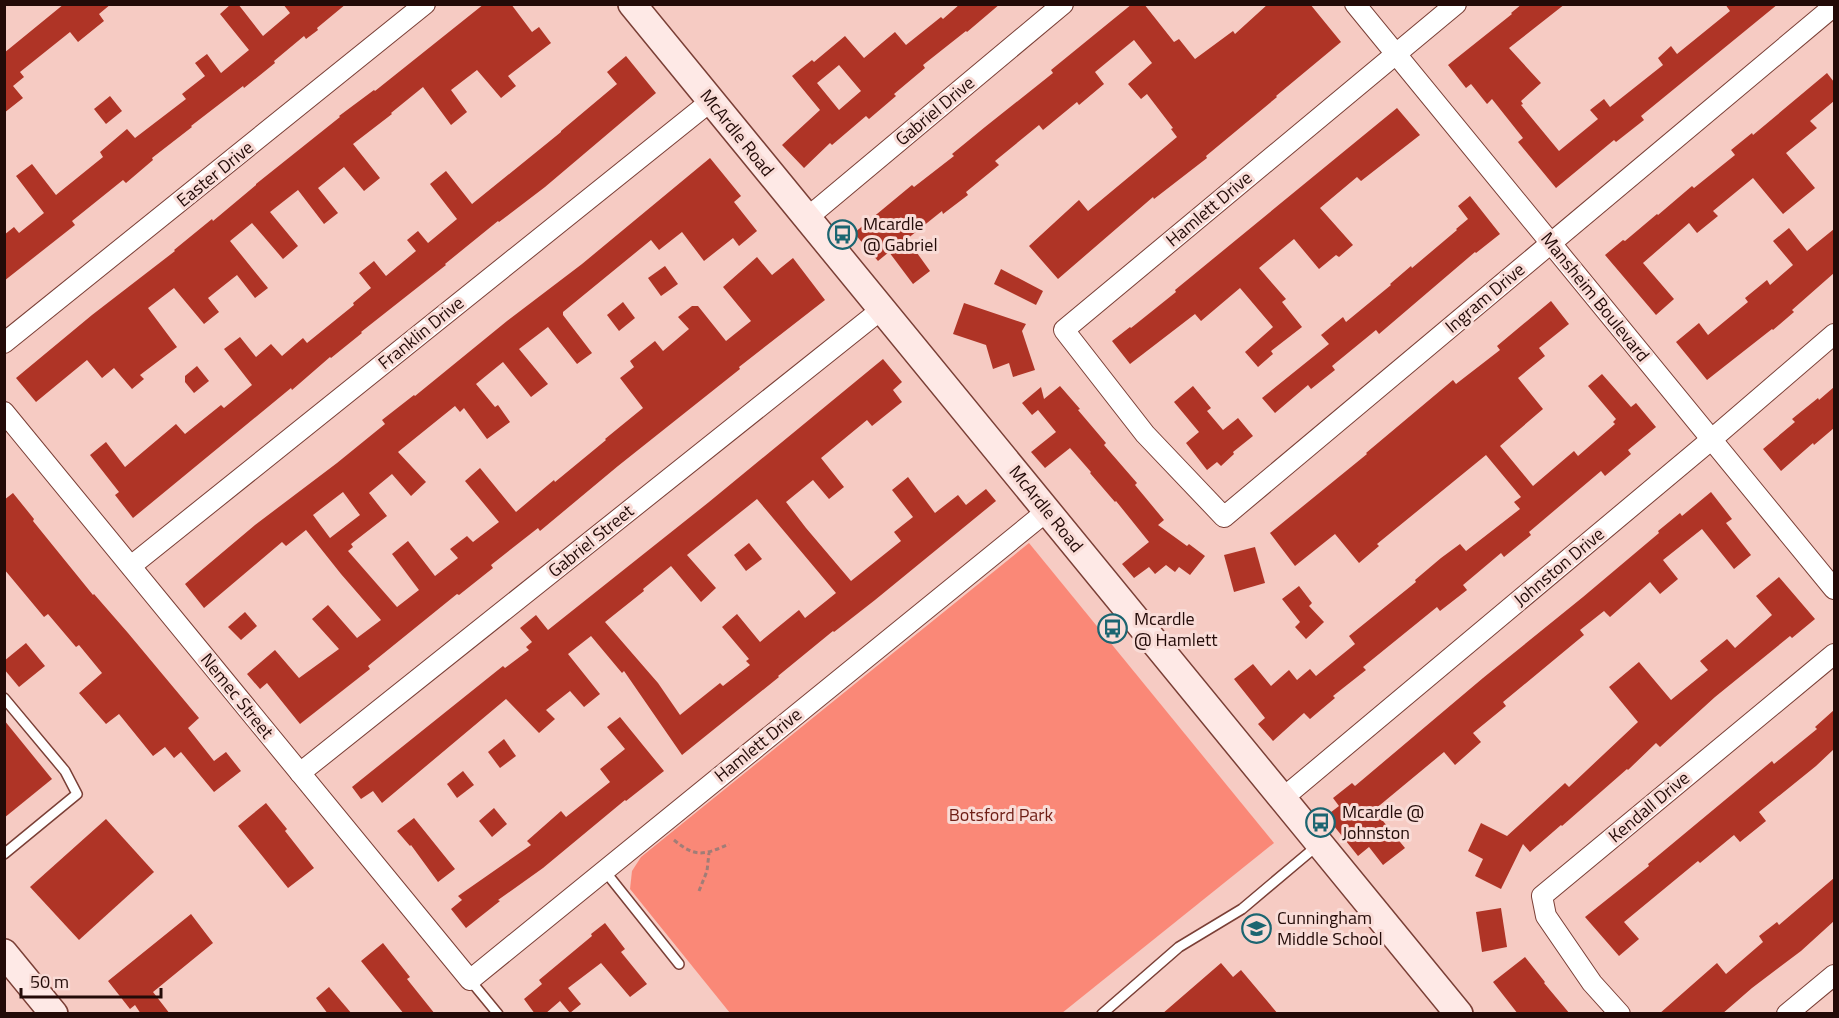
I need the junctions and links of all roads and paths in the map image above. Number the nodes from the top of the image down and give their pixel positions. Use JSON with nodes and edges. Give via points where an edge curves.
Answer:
{"nodes":[{"id":1,"x":425,"y":4,"type":"edge"},
{"id":2,"x":632,"y":4,"type":"edge"},
{"id":3,"x":1063,"y":4,"type":"edge"},
{"id":4,"x":1355,"y":4,"type":"edge"},
{"id":5,"x":1456,"y":4,"type":"edge"},
{"id":6,"x":1834,"y":6,"type":"edge"},
{"id":7,"x":1396,"y":54,"type":"junction"},
{"id":8,"x":711,"y":101,"type":"junction"},
{"id":9,"x":807,"y":218,"type":"junction"},
{"id":10,"x":1551,"y":243,"type":"junction"},
{"id":11,"x":882,"y":309,"type":"junction"},
{"id":12,"x":1834,"y":334,"type":"edge"},
{"id":13,"x":4,"y":343,"type":"edge"},
{"id":14,"x":4,"y":412,"type":"edge"},
{"id":15,"x":1145,"y":434,"type":"joint"},
{"id":16,"x":1712,"y":439,"type":"junction"},
{"id":17,"x":1047,"y":511,"type":"junction"},
{"id":18,"x":131,"y":566,"type":"junction"},
{"id":19,"x":1834,"y":589,"type":"edge"},
{"id":20,"x":1834,"y":654,"type":"edge"},
{"id":21,"x":4,"y":698,"type":"edge"},
{"id":22,"x":300,"y":773,"type":"junction"},
{"id":23,"x":1282,"y":798,"type":"junction"},
{"id":24,"x":660,"y":825,"type":"junction"},
{"id":25,"x":1320,"y":843,"type":"junction"},
{"id":26,"x":729,"y":844,"type":"dead end"},
{"id":27,"x":4,"y":854,"type":"edge"},
{"id":28,"x":709,"y":854,"type":"junction"},
{"id":29,"x":604,"y":870,"type":"junction"},
{"id":30,"x":699,"y":891,"type":"dead end"},
{"id":31,"x":4,"y":953,"type":"edge"},
{"id":32,"x":679,"y":964,"type":"dead end"},
{"id":33,"x":1834,"y":975,"type":"edge"},
{"id":34,"x":470,"y":980,"type":"junction"},
{"id":35,"x":54,"y":1014,"type":"edge"},
{"id":36,"x":498,"y":1014,"type":"edge"},
{"id":37,"x":1102,"y":1014,"type":"edge"},
{"id":38,"x":1459,"y":1014,"type":"edge"},
{"id":39,"x":1620,"y":1014,"type":"edge"},
{"id":40,"x":1787,"y":1014,"type":"edge"}],
"edges":[{"from":1,"to":13,"type":"street","name":"Easter Drive"},
{"from":2,"to":8,"type":"main road","name":"McArdle Road"},
{"from":3,"to":9,"type":"street","name":"Gabriel Drive"},
{"from":4,"to":7,"type":"street","name":"Mansheim Boulevard"},
{"from":5,"to":7,"type":"street","name":"Hamlett Drive"},
{"from":6,"to":10,"type":"street","name":"Ingram Drive"},
{"from":7,"to":10,"type":"street","name":"Mansheim Boulevard"},
{"from":7,"to":15,"type":"street","name":"Hamlett Drive","via":[[1064,330]]},
{"from":8,"to":9,"type":"main road","name":"McArdle Road"},
{"from":8,"to":18,"type":"street","name":"Franklin Drive"},
{"from":9,"to":11,"type":"main road","name":"McArdle Road"},
{"from":10,"to":15,"type":"street","name":"Ingram Drive","via":[[1224,517]]},
{"from":10,"to":16,"type":"street","name":"Mansheim Boulevard"},
{"from":11,"to":17,"type":"main road","name":"McArdle Road"},
{"from":11,"to":22,"type":"street","name":"Gabriel Street"},
{"from":12,"to":16,"type":"street","name":"Johnston Drive"},
{"from":14,"to":18,"type":"street","name":"Nemec Street"},
{"from":16,"to":19,"type":"street","name":"Mansheim Boulevard"},
{"from":16,"to":23,"type":"street","name":"Johnston Drive"},
{"from":17,"to":23,"type":"main road","name":"McArdle Road"},
{"from":17,"to":24,"type":"street","name":"Hamlett Drive"},
{"from":18,"to":22,"type":"street","name":"Nemec Street"},
{"from":20,"to":39,"type":"street","name":"Kendall Drive","via":[[1542,896],[1545,916],[1592,983]]},
{"from":21,"to":27,"type":"lane","via":[[65,771],[76,794]]},
{"from":22,"to":34,"type":"street","name":"Nemec Street"},
{"from":23,"to":25,"type":"main road","name":"McArdle Road"},
{"from":24,"to":28,"type":"path","via":[[682,847]]},
{"from":24,"to":29,"type":"street","name":"Hamlett Drive"},
{"from":25,"to":37,"type":"lane","via":[[1242,909],[1179,947]]},
{"from":25,"to":38,"type":"main road","name":"McArdle Road"},
{"from":26,"to":28,"type":"path"},
{"from":28,"to":30,"type":"path"},
{"from":29,"to":32,"type":"lane"},
{"from":29,"to":34,"type":"street","name":"Hamlett Drive"},
{"from":31,"to":35,"type":"main road"},
{"from":33,"to":40,"type":"street"},
{"from":34,"to":36,"type":"lane"}]}
